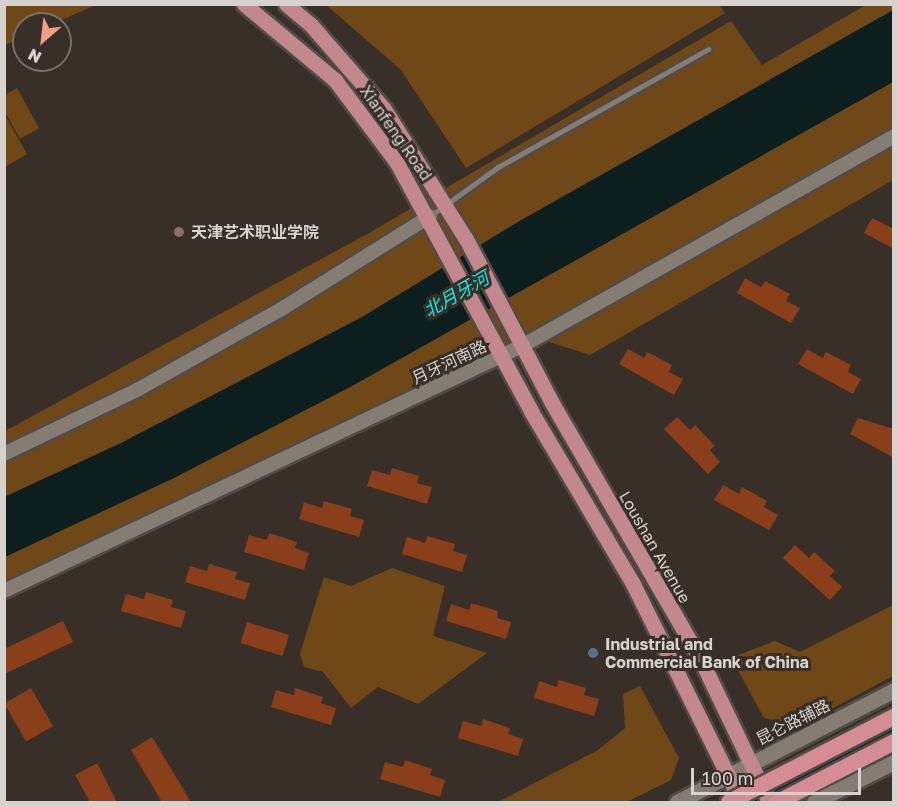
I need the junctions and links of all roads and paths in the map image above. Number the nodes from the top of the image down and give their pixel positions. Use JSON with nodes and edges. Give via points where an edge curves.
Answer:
{"nodes":[{"id":1,"x":244,"y":4,"type":"edge"},
{"id":2,"x":286,"y":4,"type":"edge"},
{"id":3,"x":708,"y":49,"type":"dead end"},
{"id":4,"x":894,"y":136,"type":"edge"},
{"id":5,"x":445,"y":205,"type":"junction"},
{"id":6,"x":430,"y":216,"type":"junction"},
{"id":7,"x":504,"y":312,"type":"joint"},
{"id":8,"x":522,"y":346,"type":"junction"},
{"id":9,"x":501,"y":356,"type":"junction"},
{"id":10,"x":4,"y":454,"type":"edge"},
{"id":11,"x":4,"y":591,"type":"edge"},
{"id":12,"x":894,"y":690,"type":"edge"},
{"id":13,"x":894,"y":717,"type":"edge"},
{"id":14,"x":894,"y":742,"type":"edge"},
{"id":15,"x":894,"y":762,"type":"edge"},
{"id":16,"x":754,"y":770,"type":"junction"},
{"id":17,"x":734,"y":792,"type":"edge"},
{"id":18,"x":676,"y":802,"type":"edge"},
{"id":19,"x":769,"y":802,"type":"edge"},
{"id":20,"x":778,"y":802,"type":"edge"},
{"id":21,"x":814,"y":802,"type":"edge"}],
"edges":[{"from":1,"to":6,"type":"main road","name":"Xianfeng Road","via":[[335,80],[368,120]]},
{"from":2,"to":5,"type":"main road","name":"Xianfeng Road","via":[[311,25],[384,109]]},
{"from":3,"to":5,"type":"lane","via":[[498,167]]},
{"from":4,"to":8,"type":"street","name":"月牙河南路"},
{"from":5,"to":6,"type":"lane"},
{"from":5,"to":7,"type":"main road","name":"Xianfeng Road"},
{"from":6,"to":9,"type":"main road","name":"Xianfeng Road"},
{"from":6,"to":10,"type":"street","via":[[137,390]]},
{"from":7,"to":8,"type":"main road","name":"Loushan Avenue"},
{"from":8,"to":9,"type":"street","name":"月牙河南路"},
{"from":8,"to":16,"type":"main road","name":"Loushan Avenue","via":[[701,660]]},
{"from":9,"to":11,"type":"street","name":"月牙河南路"},
{"from":9,"to":17,"type":"main road","via":[[633,585]]},
{"from":12,"to":16,"type":"main road","name":"昆仑路辅路"},
{"from":13,"to":17,"type":"highway","bridge":true},
{"from":14,"to":20,"type":"highway"},
{"from":15,"to":21,"type":"main road"},
{"from":16,"to":17,"type":"main road","name":"昆仑路辅路"},
{"from":16,"to":19,"type":"main road","name":"Loushan Avenue"},
{"from":17,"to":18,"type":"main road","name":"昆仑路辅路"}]}
